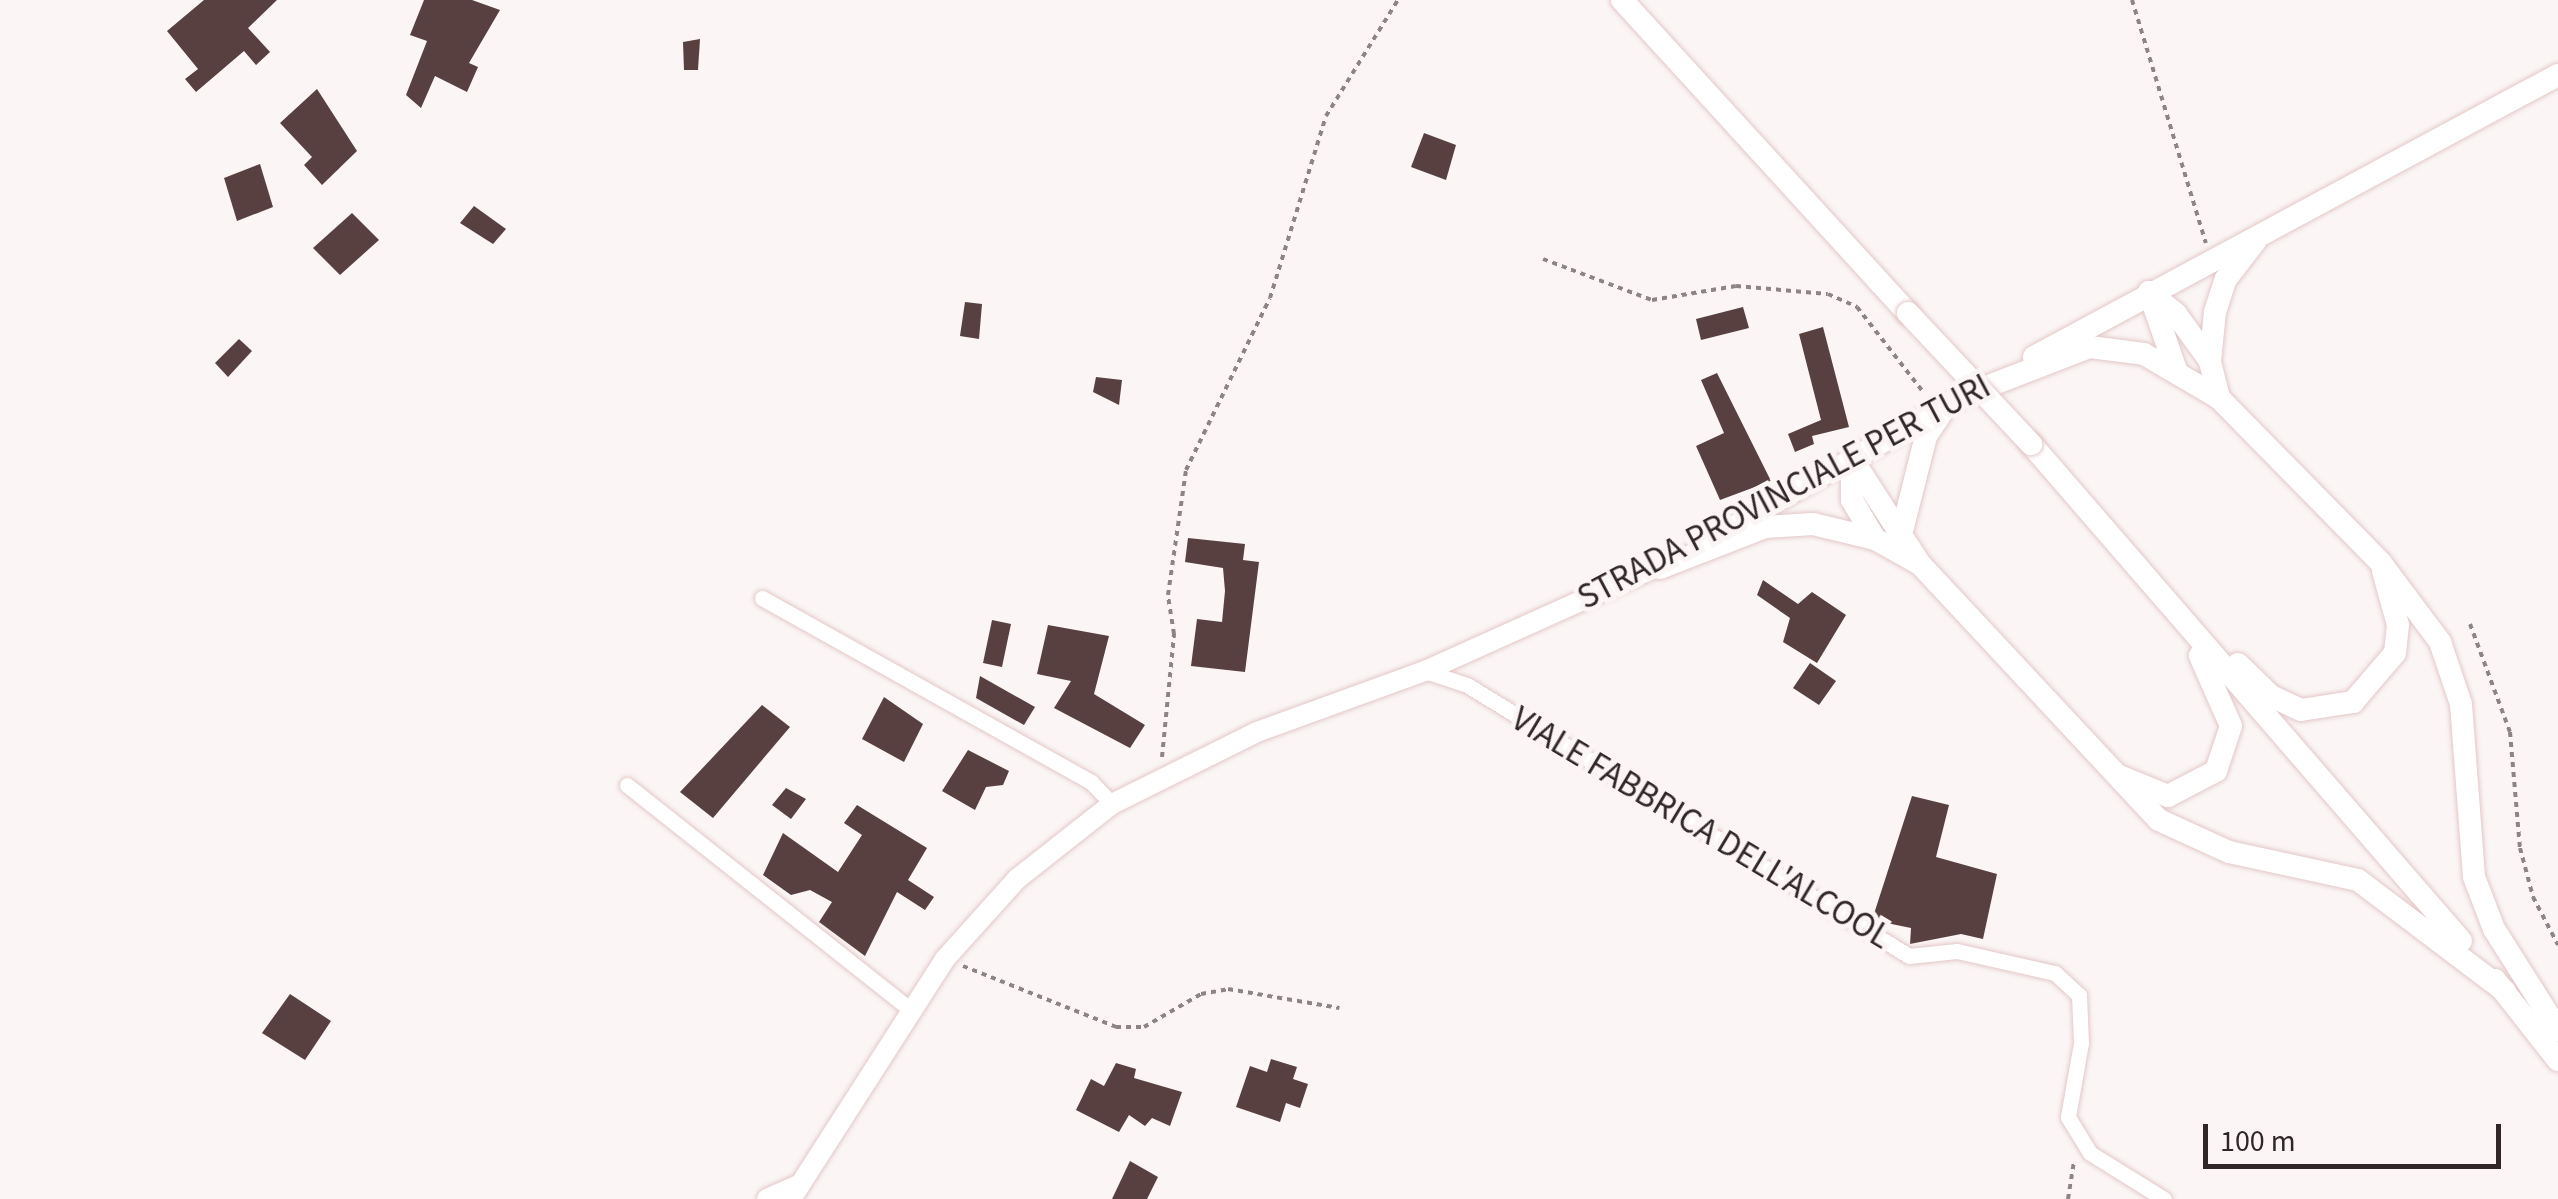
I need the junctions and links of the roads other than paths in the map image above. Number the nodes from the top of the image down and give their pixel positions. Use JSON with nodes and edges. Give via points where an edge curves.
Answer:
{"nodes":[{"id":1,"x":1622,"y":0,"type":"edge"},
{"id":2,"x":2558,"y":74,"type":"edge"},
{"id":3,"x":2272,"y":222,"type":"junction"},
{"id":4,"x":2149,"y":292,"type":"junction"},
{"id":5,"x":2210,"y":361,"type":"junction"},
{"id":6,"x":2176,"y":370,"type":"junction"},
{"id":7,"x":1968,"y":394,"type":"junction"},
{"id":8,"x":2219,"y":398,"type":"junction"},
{"id":9,"x":1942,"y":408,"type":"junction"},
{"id":10,"x":1852,"y":459,"type":"junction"},
{"id":11,"x":1902,"y":530,"type":"junction"},
{"id":12,"x":1874,"y":539,"type":"junction"},
{"id":13,"x":2380,"y":563,"type":"junction"},
{"id":14,"x":1920,"y":564,"type":"junction"},
{"id":15,"x":1660,"y":568,"type":"junction"},
{"id":16,"x":2148,"y":578,"type":"junction"},
{"id":17,"x":762,"y":598,"type":"dead end"},
{"id":18,"x":1425,"y":672,"type":"junction"},
{"id":19,"x":2108,"y":769,"type":"junction"},
{"id":20,"x":627,"y":785,"type":"dead end"},
{"id":21,"x":1112,"y":804,"type":"junction"},
{"id":22,"x":2505,"y":991,"type":"junction"},
{"id":23,"x":910,"y":1009,"type":"junction"},
{"id":24,"x":2558,"y":1030,"type":"edge"},
{"id":25,"x":2558,"y":1060,"type":"edge"},
{"id":26,"x":796,"y":1192,"type":"edge"},
{"id":27,"x":767,"y":1199,"type":"edge"},
{"id":28,"x":2164,"y":1199,"type":"edge"}],
"edges":[{"from":1,"to":16,"type":"main road","bridge":true},
{"from":2,"to":3,"type":"main road","name":"STRADA PROVINCIALE PER TURI"},
{"from":3,"to":4,"type":"main road","name":"STRADA PROVINCIALE PER TURI"},
{"from":3,"to":5,"type":"main road","via":[[2226,279]]},
{"from":4,"to":5,"type":"main road","via":[[2176,314]]},
{"from":4,"to":6,"type":"main road"},
{"from":4,"to":7,"type":"main road","name":"STRADA PROVINCIALE PER TURI"},
{"from":5,"to":8,"type":"main road"},
{"from":6,"to":7,"type":"main road","via":[[2144,354],[2090,347]]},
{"from":6,"to":8,"type":"main road"},
{"from":7,"to":9,"type":"main road","name":"STRADA PROVINCIALE PER TURI"},
{"from":8,"to":13,"type":"main road"},
{"from":9,"to":10,"type":"main road","name":"STRADA PROVINCIALE PER TURI"},
{"from":9,"to":11,"type":"main road","via":[[1926,436]]},
{"from":10,"to":11,"type":"main road"},
{"from":10,"to":12,"type":"main road","via":[[1852,500]]},
{"from":10,"to":15,"type":"street","name":"STRADA PROVINCIALE PER TURI"},
{"from":11,"to":14,"type":"main road"},
{"from":12,"to":14,"type":"main road"},
{"from":12,"to":15,"type":"main road","via":[[1813,524],[1765,527]]},
{"from":13,"to":16,"type":"main road","via":[[2398,625],[2395,653],[2372,689],[2336,710],[2301,710],[2271,696]]},
{"from":13,"to":24,"type":"main road","via":[[2440,642],[2462,704],[2474,876],[2494,930]]},
{"from":14,"to":19,"type":"main road"},
{"from":15,"to":18,"type":"street","name":"STRADA PROVINCIALE PER TURI"},
{"from":16,"to":19,"type":"main road","via":[[2212,676],[2229,712],[2227,744],[2216,771],[2168,796]]},
{"from":16,"to":22,"type":"main road"},
{"from":17,"to":21,"type":"street","via":[[1091,782]]},
{"from":18,"to":21,"type":"street","name":"STRADA PROVINCIALE PER TURI","via":[[1167,771]]},
{"from":18,"to":28,"type":"street","name":"VIALE FABBRICA DELL'ALCOOL","via":[[1467,685],[1909,956],[1957,951],[2054,972],[2079,996],[2082,1043],[2068,1117],[2090,1152]]},
{"from":19,"to":22,"type":"main road","via":[[2132,798],[2185,836],[2358,880]]},
{"from":20,"to":23,"type":"street"},
{"from":21,"to":23,"type":"street","name":"STRADA PROVINCIALE PER TURI","via":[[1017,879],[945,958]]},
{"from":22,"to":25,"type":"main road"},
{"from":23,"to":26,"type":"street","name":"STRADA PROVINCIALE PER TURI"},
{"from":26,"to":27,"type":"street"}]}
